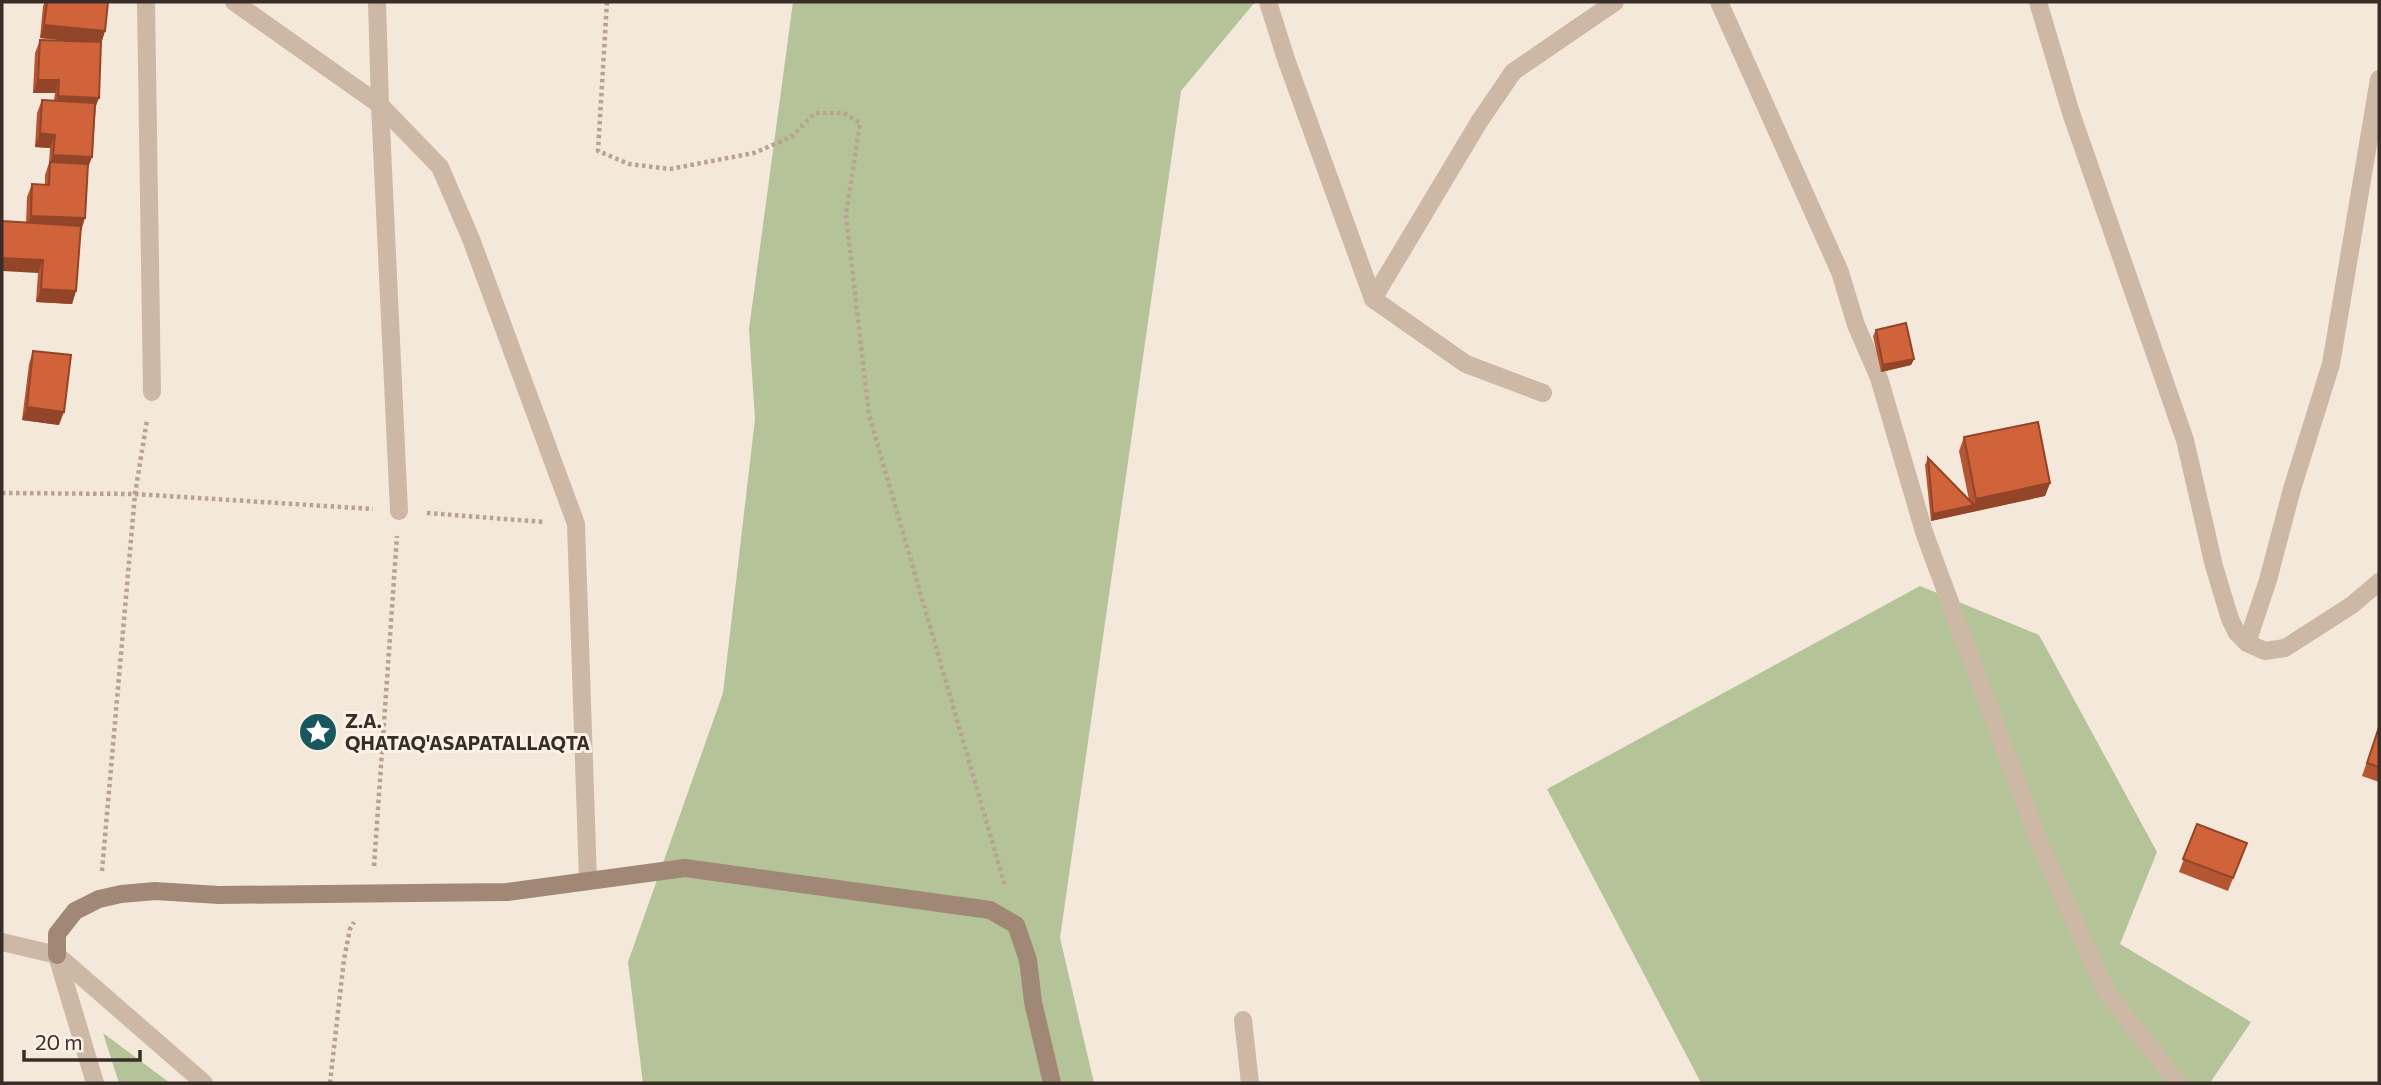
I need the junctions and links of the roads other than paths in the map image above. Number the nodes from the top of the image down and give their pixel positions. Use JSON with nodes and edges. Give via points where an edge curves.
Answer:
{"nodes":[{"id":1,"x":146,"y":2,"type":"edge"},
{"id":2,"x":234,"y":2,"type":"edge"},
{"id":3,"x":377,"y":2,"type":"edge"},
{"id":4,"x":1268,"y":2,"type":"edge"},
{"id":5,"x":1615,"y":2,"type":"edge"},
{"id":6,"x":1719,"y":2,"type":"edge"},
{"id":7,"x":2038,"y":2,"type":"edge"},
{"id":8,"x":2379,"y":79,"type":"edge"},
{"id":9,"x":380,"y":105,"type":"junction"},
{"id":10,"x":1373,"y":299,"type":"junction"},
{"id":11,"x":152,"y":392,"type":"road end"},
{"id":12,"x":1543,"y":393,"type":"dead end"},
{"id":13,"x":399,"y":511,"type":"road end"},
{"id":14,"x":2379,"y":582,"type":"edge"},
{"id":15,"x":2247,"y":643,"type":"junction"},
{"id":16,"x":588,"y":881,"type":"junction"},
{"id":17,"x":2,"y":942,"type":"edge"},
{"id":18,"x":57,"y":955,"type":"junction"},
{"id":19,"x":1243,"y":1020,"type":"dead end"},
{"id":20,"x":94,"y":1083,"type":"edge"},
{"id":21,"x":204,"y":1083,"type":"edge"},
{"id":22,"x":1052,"y":1083,"type":"edge"},
{"id":23,"x":1250,"y":1083,"type":"edge"},
{"id":24,"x":2179,"y":1083,"type":"edge"}],
"edges":[{"from":1,"to":11,"type":"street"},
{"from":2,"to":9,"type":"street"},
{"from":3,"to":9,"type":"street"},
{"from":4,"to":10,"type":"street"},
{"from":5,"to":10,"type":"street","via":[[1513,72]]},
{"from":6,"to":24,"type":"street","via":[[1840,272],[1879,378],[1925,535],[2042,847],[2107,993]]},
{"from":7,"to":15,"type":"street","via":[[2071,113],[2185,440],[2230,619]]},
{"from":8,"to":15,"type":"street","via":[[2331,364]]},
{"from":9,"to":13,"type":"street"},
{"from":9,"to":16,"type":"street","via":[[440,167],[576,524]]},
{"from":10,"to":12,"type":"street","via":[[1466,364]]},
{"from":14,"to":15,"type":"street","via":[[2284,649],[2264,651]]},
{"from":16,"to":18,"type":"street","via":[[507,892],[121,894],[75,911],[57,934]]},
{"from":16,"to":22,"type":"street","via":[[685,868],[990,910],[1016,925],[1028,960]]},
{"from":17,"to":18,"type":"street"},
{"from":18,"to":20,"type":"street"},
{"from":18,"to":21,"type":"street"},
{"from":19,"to":23,"type":"street"}]}
